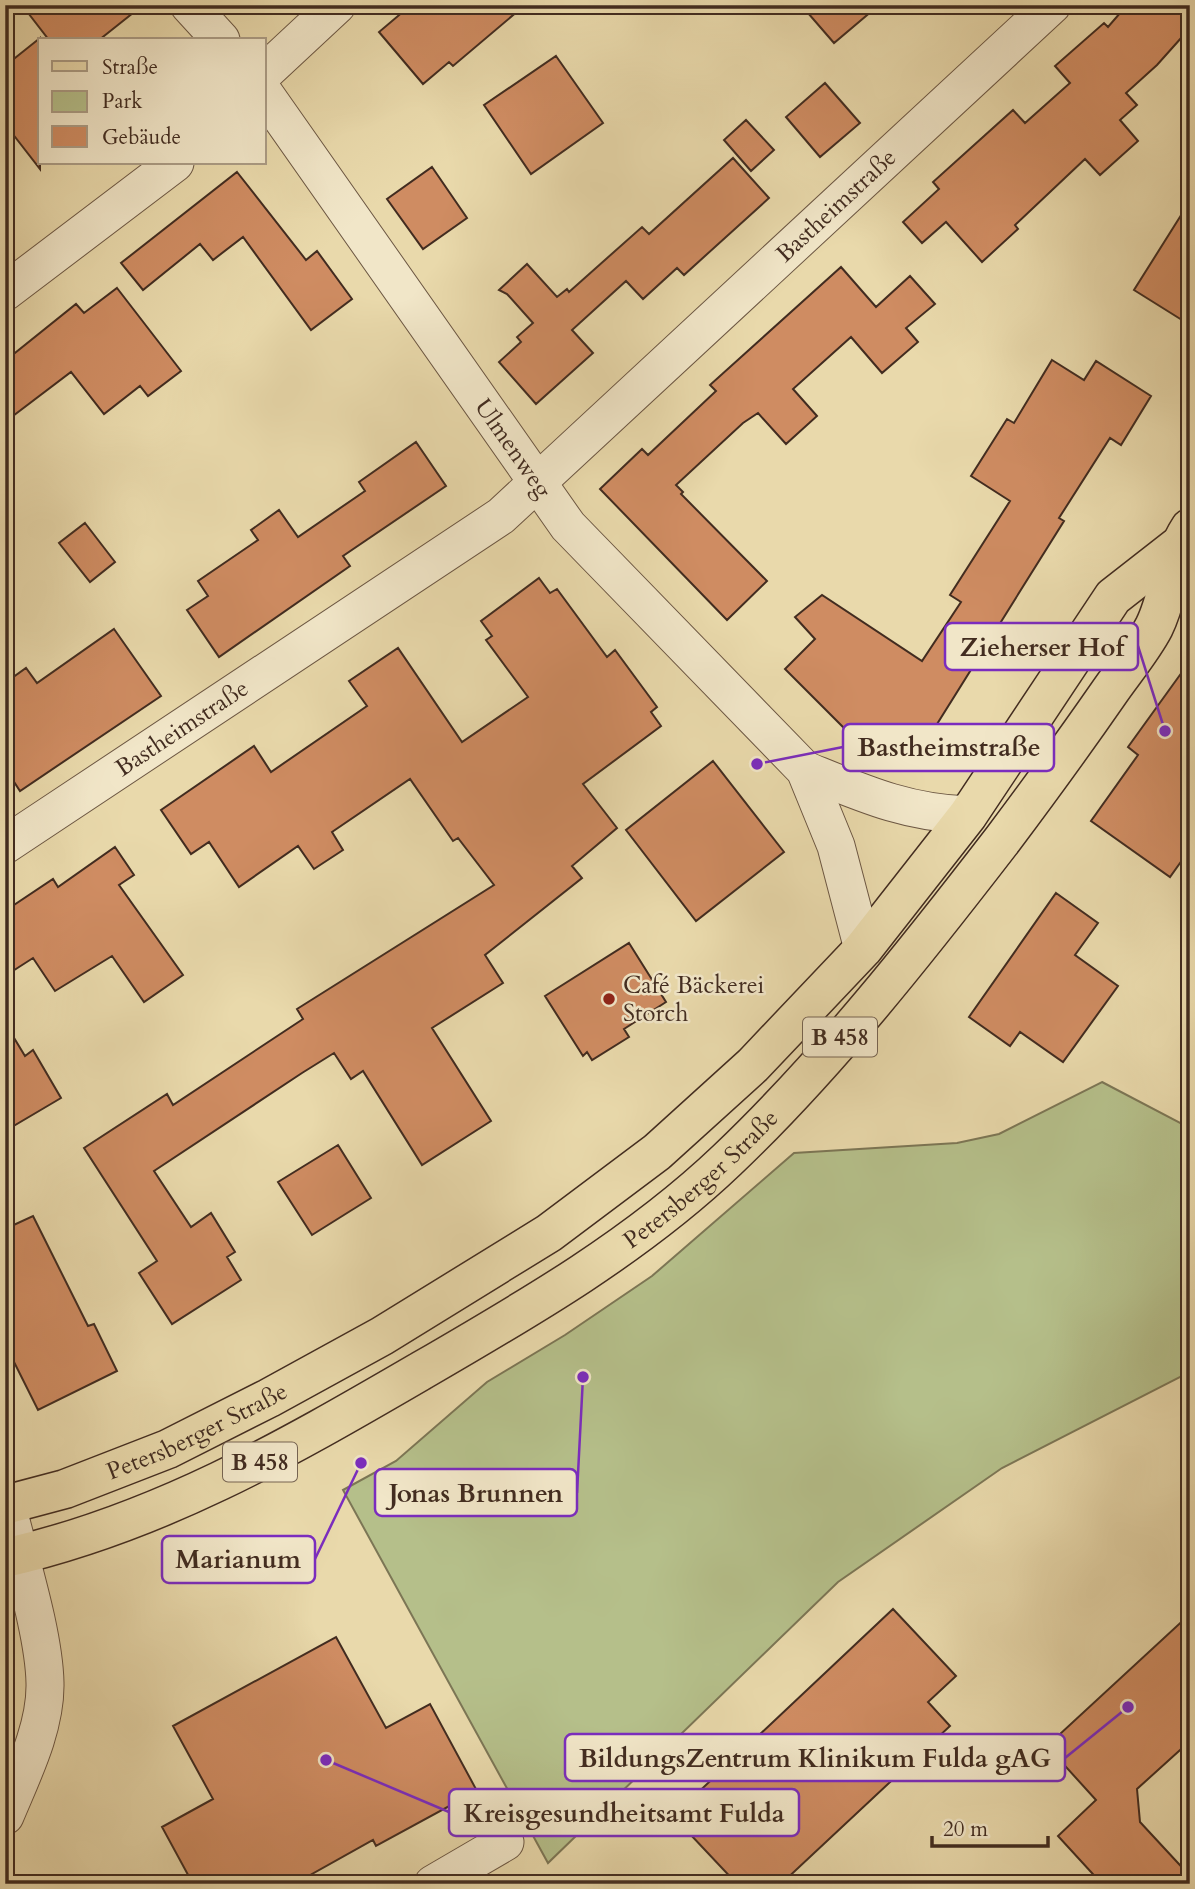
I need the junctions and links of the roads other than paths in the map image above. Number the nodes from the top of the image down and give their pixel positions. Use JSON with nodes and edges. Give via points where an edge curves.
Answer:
{"nodes":[{"id":1,"x":190,"y":5,"type":"edge"},
{"id":2,"x":337,"y":5,"type":"edge"},
{"id":3,"x":1052,"y":5,"type":"edge"},
{"id":4,"x":218,"y":38,"type":"edge"},
{"id":5,"x":266,"y":71,"type":"edge"},
{"id":6,"x":266,"y":97,"type":"edge"},
{"id":7,"x":174,"y":164,"type":"edge"},
{"id":8,"x":5,"y":292,"type":"edge"},
{"id":9,"x":536,"y":485,"type":"junction"},
{"id":10,"x":1183,"y":538,"type":"edge"},
{"id":11,"x":805,"y":770,"type":"junction"},
{"id":12,"x":968,"y":815,"type":"junction"},
{"id":13,"x":5,"y":845,"type":"edge"},
{"id":14,"x":863,"y":949,"type":"junction"},
{"id":15,"x":6,"y":1505,"type":"edge"},
{"id":16,"x":12,"y":1556,"type":"edge"},
{"id":17,"x":5,"y":1816,"type":"edge"},
{"id":18,"x":505,"y":1842,"type":"dead end"},
{"id":19,"x":433,"y":1884,"type":"edge"}],
"edges":[{"from":1,"to":4,"type":"street"},
{"from":2,"to":5,"type":"street"},
{"from":3,"to":9,"type":"street","name":"Bastheimstraße"},
{"from":6,"to":9,"type":"street","name":"Ulmenweg"},
{"from":7,"to":8,"type":"street"},
{"from":9,"to":11,"type":"street","name":"Ulmenweg","via":[[568,526]]},
{"from":9,"to":13,"type":"street","name":"Bastheimstraße","via":[[448,553]]},
{"from":10,"to":12,"type":"main road","name":"Petersberger Straße","number":"B 458","via":[[1113,597]]},
{"from":10,"to":16,"type":"main road","name":"Petersberger Straße","number":"B 458","via":[[1155,625],[1047,782],[866,1008],[726,1161],[662,1214],[553,1292],[338,1419],[240,1473],[151,1514]]},
{"from":11,"to":12,"type":"street","name":"Ulmenweg","via":[[898,807]]},
{"from":11,"to":14,"type":"street","name":"Ulmenweg","via":[[836,846]]},
{"from":12,"to":14,"type":"main road","name":"Petersberger Straße","number":"B 458"},
{"from":14,"to":15,"type":"main road","name":"Petersberger Straße","number":"B 458","via":[[753,1065],[692,1121],[549,1233],[382,1336],[218,1424],[65,1489]]},
{"from":15,"to":16,"type":"street"},
{"from":16,"to":17,"type":"street","via":[[41,1651],[45,1685],[37,1730]]},
{"from":18,"to":19,"type":"street"}]}
